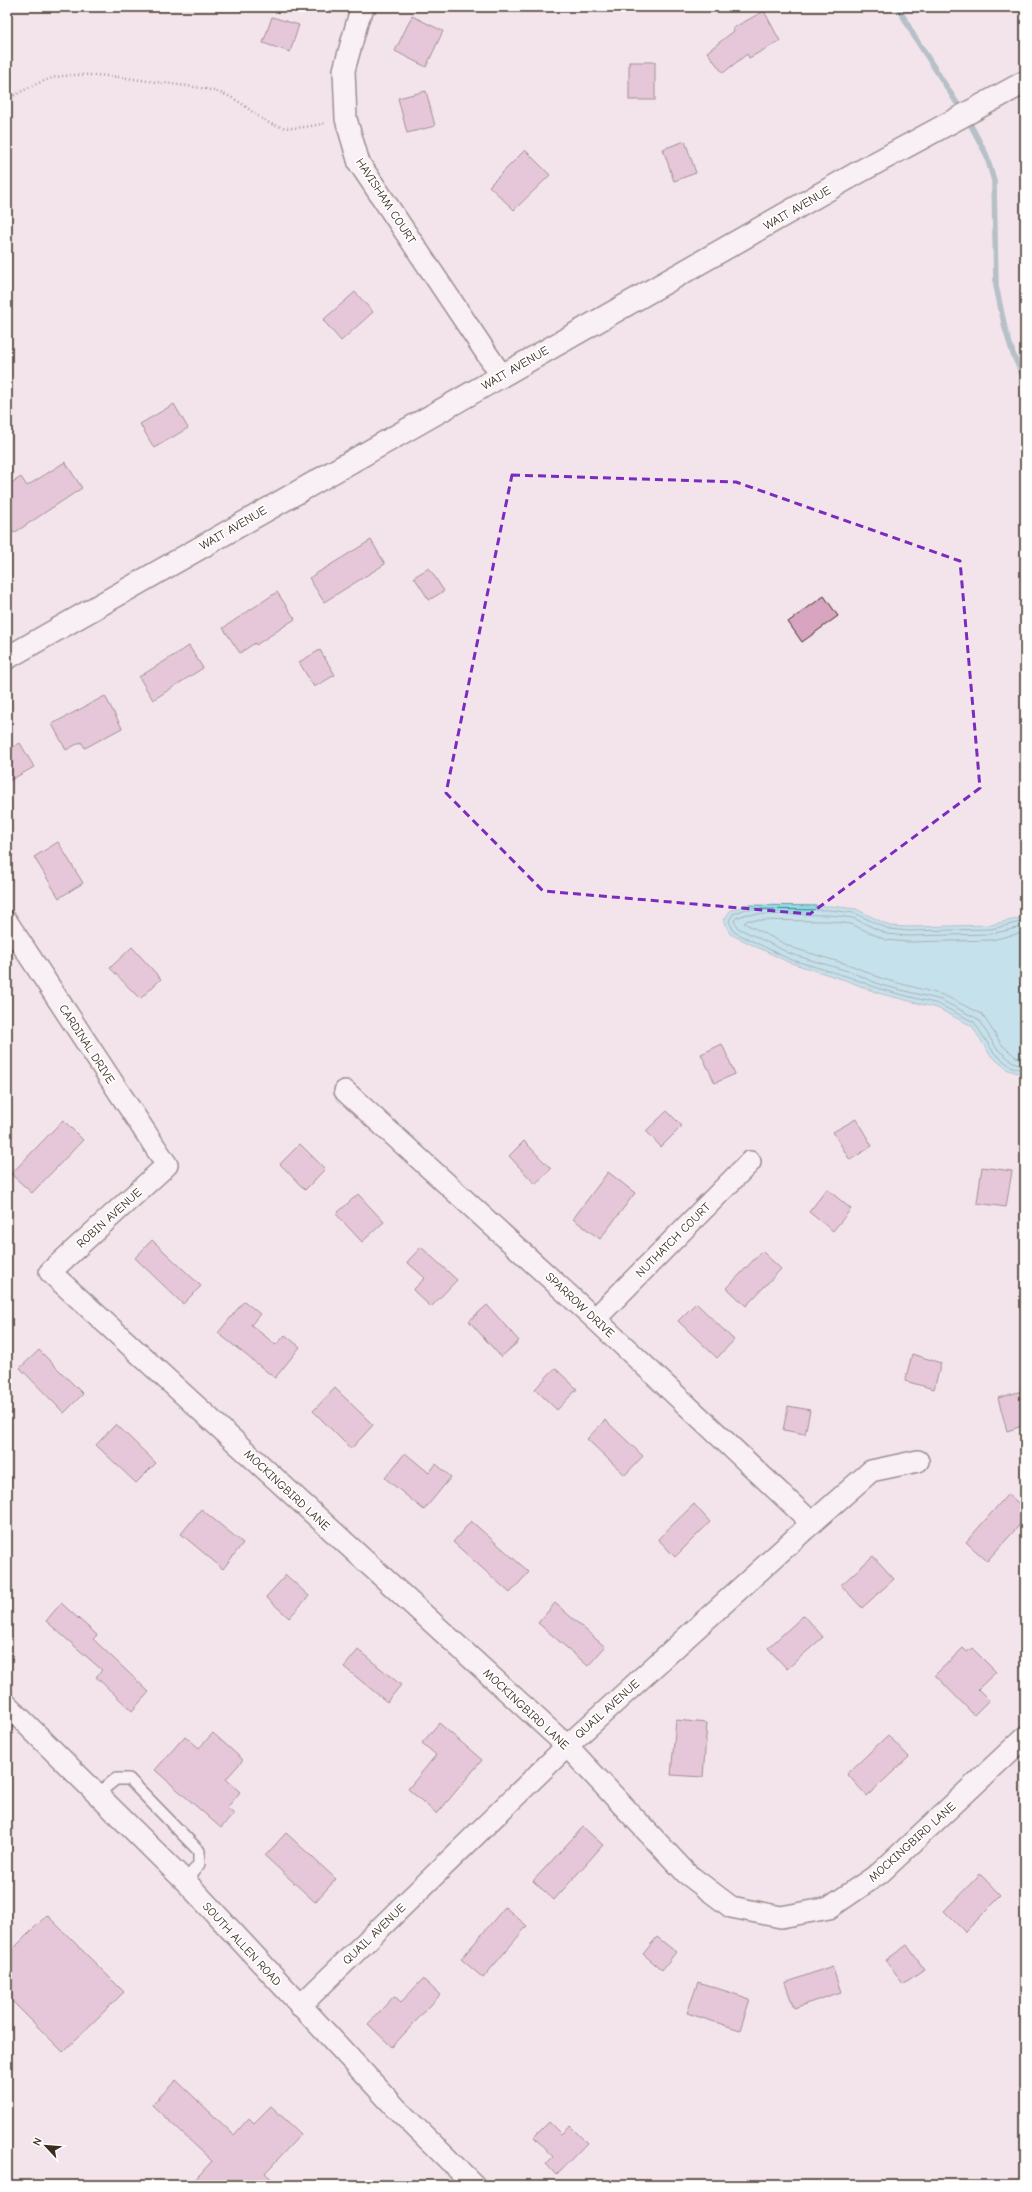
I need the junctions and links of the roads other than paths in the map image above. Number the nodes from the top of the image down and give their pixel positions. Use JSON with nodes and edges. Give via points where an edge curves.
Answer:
{"nodes":[{"id":1,"x":364,"y":7,"type":"edge"},
{"id":2,"x":1025,"y":82,"type":"edge"},
{"id":3,"x":501,"y":375,"type":"junction"},
{"id":4,"x":7,"y":658,"type":"edge"},
{"id":5,"x":7,"y":922,"type":"edge"},
{"id":6,"x":345,"y":1091,"type":"dead end"},
{"id":7,"x":750,"y":1162,"type":"dead end"},
{"id":8,"x":168,"y":1165,"type":"joint"},
{"id":9,"x":50,"y":1272,"type":"joint"},
{"id":10,"x":595,"y":1319,"type":"junction"},
{"id":11,"x":918,"y":1461,"type":"dead end"},
{"id":12,"x":812,"y":1523,"type":"junction"},
{"id":13,"x":7,"y":1705,"type":"edge"},
{"id":14,"x":1025,"y":1737,"type":"edge"},
{"id":15,"x":567,"y":1746,"type":"junction"},
{"id":16,"x":97,"y":1794,"type":"junction"},
{"id":17,"x":185,"y":1882,"type":"junction"},
{"id":18,"x":300,"y":2006,"type":"junction"},
{"id":19,"x":474,"y":2185,"type":"edge"}],
"edges":[{"from":1,"to":3,"type":"street","name":"HAVISHAM COURT","via":[[359,16],[344,70],[346,119],[359,163]]},
{"from":2,"to":3,"type":"main road","name":"WAIT AVENUE","via":[[942,125]]},
{"from":3,"to":4,"type":"main road","name":"WAIT AVENUE"},
{"from":5,"to":8,"type":"street","name":"CARDINAL DRIVE"},
{"from":6,"to":10,"type":"street","name":"SPARROW DRIVE"},
{"from":7,"to":10,"type":"street","name":"NUTHATCH COURT"},
{"from":8,"to":9,"type":"street","name":"ROBIN AVENUE"},
{"from":9,"to":15,"type":"street","name":"MOCKINGBIRD LANE"},
{"from":10,"to":12,"type":"street","name":"SPARROW DRIVE"},
{"from":11,"to":12,"type":"street","name":"QUAIL AVENUE","via":[[871,1471]]},
{"from":12,"to":15,"type":"street","name":"QUAIL AVENUE"},
{"from":13,"to":16,"type":"street","name":"SOUTH ALLEN ROAD"},
{"from":14,"to":15,"type":"street","name":"MOCKINGBIRD LANE","via":[[880,1874],[829,1908],[781,1917],[731,1907],[686,1873]]},
{"from":15,"to":18,"type":"street","name":"QUAIL AVENUE"},
{"from":16,"to":17,"type":"street","name":"SOUTH ALLEN ROAD"},
{"from":16,"to":17,"type":"lane","via":[[116,1779],[128,1779],[199,1851],[199,1864]]},
{"from":17,"to":18,"type":"street","name":"SOUTH ALLEN ROAD"},
{"from":18,"to":19,"type":"street","name":"SOUTH ALLEN ROAD","via":[[396,2108]]}]}
